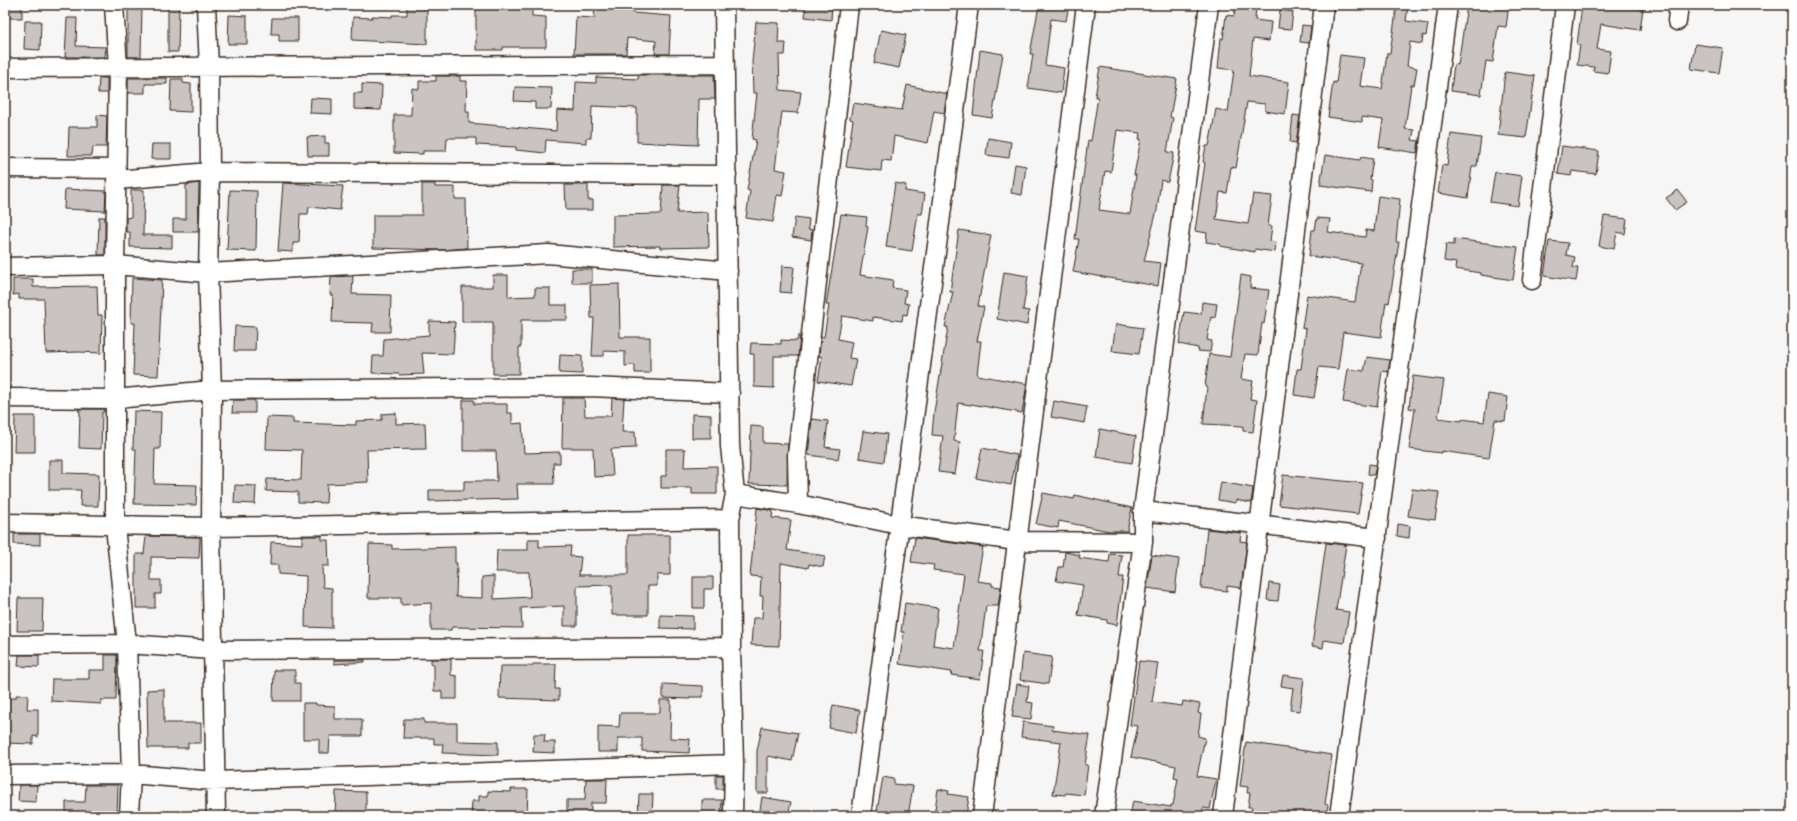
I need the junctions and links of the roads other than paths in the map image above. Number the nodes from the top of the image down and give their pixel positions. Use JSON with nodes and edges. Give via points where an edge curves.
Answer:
{"nodes":[{"id":1,"x":114,"y":5,"type":"edge"},
{"id":2,"x":206,"y":5,"type":"edge"},
{"id":3,"x":724,"y":5,"type":"edge"},
{"id":4,"x":849,"y":5,"type":"edge"},
{"id":5,"x":969,"y":5,"type":"edge"},
{"id":6,"x":1086,"y":5,"type":"edge"},
{"id":7,"x":1209,"y":5,"type":"edge"},
{"id":8,"x":1324,"y":5,"type":"edge"},
{"id":9,"x":1448,"y":5,"type":"edge"},
{"id":10,"x":1565,"y":5,"type":"edge"},
{"id":11,"x":725,"y":64,"type":"junction"},
{"id":12,"x":209,"y":66,"type":"junction"},
{"id":13,"x":118,"y":67,"type":"junction"},
{"id":14,"x":5,"y":68,"type":"edge"},
{"id":15,"x":5,"y":168,"type":"edge"},
{"id":16,"x":210,"y":172,"type":"junction"},
{"id":17,"x":116,"y":174,"type":"junction"},
{"id":18,"x":727,"y":176,"type":"junction"},
{"id":19,"x":115,"y":265,"type":"junction"},
{"id":20,"x":5,"y":267,"type":"edge"},
{"id":21,"x":728,"y":271,"type":"junction"},
{"id":22,"x":208,"y":273,"type":"junction"},
{"id":23,"x":1532,"y":280,"type":"dead end"},
{"id":24,"x":212,"y":390,"type":"junction"},
{"id":25,"x":730,"y":393,"type":"junction"},
{"id":26,"x":5,"y":398,"type":"edge"},
{"id":27,"x":115,"y":399,"type":"junction"},
{"id":28,"x":734,"y":494,"type":"junction"},
{"id":29,"x":798,"y":504,"type":"junction"},
{"id":30,"x":1142,"y":511,"type":"junction"},
{"id":31,"x":730,"y":519,"type":"junction"},
{"id":32,"x":5,"y":523,"type":"edge"},
{"id":33,"x":1260,"y":524,"type":"junction"},
{"id":34,"x":899,"y":525,"type":"junction"},
{"id":35,"x":115,"y":526,"type":"junction"},
{"id":36,"x":211,"y":526,"type":"junction"},
{"id":37,"x":1377,"y":538,"type":"junction"},
{"id":38,"x":1017,"y":541,"type":"junction"},
{"id":39,"x":1143,"y":542,"type":"junction"},
{"id":40,"x":127,"y":644,"type":"junction"},
{"id":41,"x":5,"y":645,"type":"edge"},
{"id":42,"x":731,"y":647,"type":"junction"},
{"id":43,"x":213,"y":650,"type":"junction"},
{"id":44,"x":734,"y":764,"type":"junction"},
{"id":45,"x":131,"y":774,"type":"junction"},
{"id":46,"x":5,"y":775,"type":"edge"},
{"id":47,"x":214,"y":781,"type":"junction"},
{"id":48,"x":129,"y":816,"type":"edge"},
{"id":49,"x":216,"y":816,"type":"edge"},
{"id":50,"x":733,"y":816,"type":"edge"},
{"id":51,"x":861,"y":816,"type":"edge"},
{"id":52,"x":982,"y":816,"type":"edge"},
{"id":53,"x":1104,"y":816,"type":"edge"},
{"id":54,"x":1223,"y":816,"type":"edge"},
{"id":55,"x":1339,"y":816,"type":"edge"}],
"edges":[{"from":1,"to":13,"type":"street"},
{"from":2,"to":12,"type":"street"},
{"from":3,"to":11,"type":"street"},
{"from":4,"to":29,"type":"street","via":[[797,455]]},
{"from":5,"to":34,"type":"street"},
{"from":6,"to":38,"type":"street"},
{"from":7,"to":30,"type":"street"},
{"from":8,"to":33,"type":"street"},
{"from":9,"to":37,"type":"street"},
{"from":10,"to":23,"type":"street"},
{"from":11,"to":12,"type":"street"},
{"from":11,"to":18,"type":"street"},
{"from":12,"to":13,"type":"street"},
{"from":12,"to":16,"type":"street"},
{"from":13,"to":14,"type":"street"},
{"from":13,"to":17,"type":"street"},
{"from":15,"to":17,"type":"street"},
{"from":16,"to":17,"type":"street"},
{"from":16,"to":18,"type":"street"},
{"from":16,"to":22,"type":"street"},
{"from":17,"to":19,"type":"street"},
{"from":18,"to":21,"type":"street"},
{"from":19,"to":20,"type":"street"},
{"from":19,"to":22,"type":"street"},
{"from":19,"to":27,"type":"street"},
{"from":21,"to":22,"type":"street","via":[[548,254]]},
{"from":21,"to":25,"type":"street"},
{"from":22,"to":24,"type":"street"},
{"from":24,"to":25,"type":"street","via":[[590,387]]},
{"from":24,"to":27,"type":"street"},
{"from":24,"to":36,"type":"street"},
{"from":25,"to":28,"type":"street","via":[[730,446]]},
{"from":26,"to":27,"type":"street"},
{"from":27,"to":35,"type":"street"},
{"from":28,"to":29,"type":"street"},
{"from":28,"to":31,"type":"street"},
{"from":29,"to":34,"type":"street"},
{"from":30,"to":33,"type":"street"},
{"from":30,"to":39,"type":"street"},
{"from":31,"to":36,"type":"street"},
{"from":31,"to":42,"type":"street"},
{"from":32,"to":35,"type":"street"},
{"from":33,"to":37,"type":"street"},
{"from":33,"to":54,"type":"street"},
{"from":34,"to":38,"type":"street"},
{"from":34,"to":51,"type":"street"},
{"from":35,"to":36,"type":"street"},
{"from":35,"to":40,"type":"street"},
{"from":36,"to":43,"type":"street"},
{"from":37,"to":55,"type":"street"},
{"from":38,"to":39,"type":"street"},
{"from":38,"to":52,"type":"street"},
{"from":39,"to":53,"type":"street"},
{"from":40,"to":41,"type":"street"},
{"from":40,"to":43,"type":"street"},
{"from":40,"to":45,"type":"street"},
{"from":42,"to":43,"type":"street"},
{"from":42,"to":44,"type":"street"},
{"from":43,"to":47,"type":"street"},
{"from":44,"to":47,"type":"street"},
{"from":44,"to":50,"type":"street"},
{"from":45,"to":46,"type":"street"},
{"from":45,"to":47,"type":"street"},
{"from":45,"to":48,"type":"street"},
{"from":47,"to":49,"type":"street"}]}
